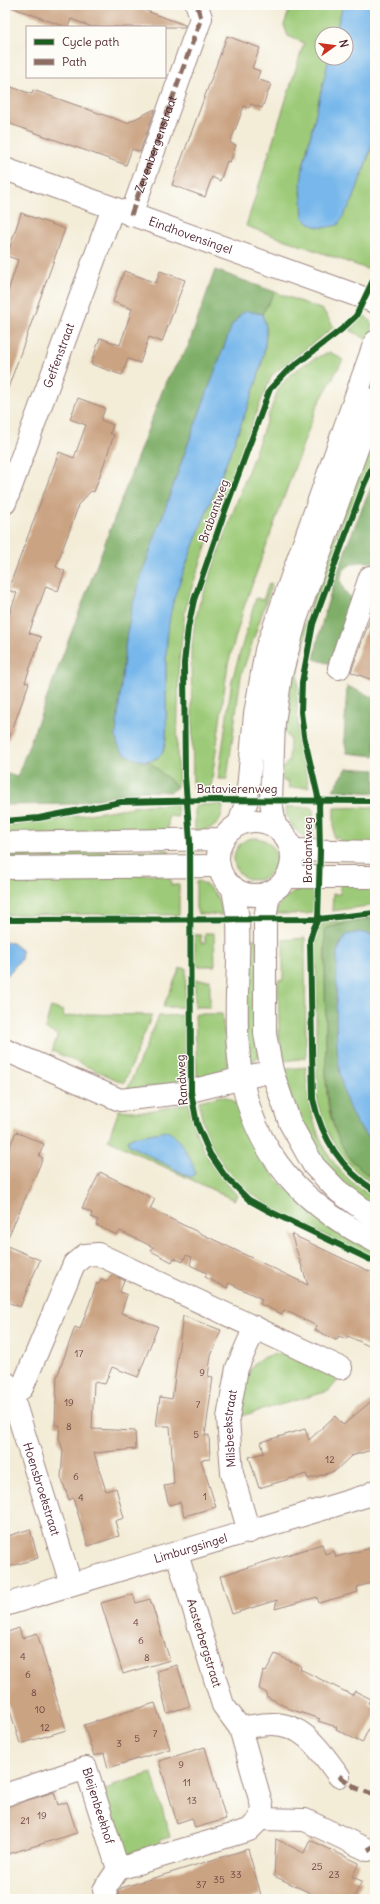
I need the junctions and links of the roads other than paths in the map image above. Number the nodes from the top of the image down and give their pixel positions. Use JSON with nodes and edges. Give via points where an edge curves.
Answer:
{"nodes":[{"id":1,"x":197,"y":5,"type":"edge"},
{"id":2,"x":5,"y":169,"type":"edge"},
{"id":3,"x":122,"y":211,"type":"junction"},
{"id":4,"x":375,"y":302,"type":"edge"},
{"id":5,"x":375,"y":342,"type":"edge"},
{"id":6,"x":375,"y":399,"type":"edge"},
{"id":7,"x":5,"y":503,"type":"edge"},
{"id":8,"x":375,"y":579,"type":"edge"},
{"id":9,"x":339,"y":668,"type":"dead end"},
{"id":10,"x":239,"y":824,"type":"junction"},
{"id":11,"x":275,"y":826,"type":"junction"},
{"id":12,"x":223,"y":840,"type":"junction"},
{"id":13,"x":5,"y":843,"type":"edge"},
{"id":14,"x":292,"y":850,"type":"junction"},
{"id":15,"x":375,"y":852,"type":"edge"},
{"id":16,"x":219,"y":866,"type":"junction"},
{"id":17,"x":5,"y":868,"type":"edge"},
{"id":18,"x":287,"y":877,"type":"junction"},
{"id":19,"x":375,"y":877,"type":"edge"},
{"id":20,"x":233,"y":887,"type":"junction"},
{"id":21,"x":269,"y":893,"type":"junction"},
{"id":22,"x":5,"y":1050,"type":"edge"},
{"id":23,"x":272,"y":1071,"type":"junction"},
{"id":24,"x":241,"y":1080,"type":"junction"},
{"id":25,"x":375,"y":1218,"type":"edge"},
{"id":26,"x":375,"y":1241,"type":"edge"},
{"id":27,"x":255,"y":1327,"type":"junction"},
{"id":28,"x":340,"y":1368,"type":"dead end"},
{"id":29,"x":8,"y":1388,"type":"edge"},
{"id":30,"x":375,"y":1491,"type":"edge"},
{"id":31,"x":249,"y":1532,"type":"junction"},
{"id":32,"x":177,"y":1554,"type":"junction"},
{"id":33,"x":71,"y":1584,"type":"junction"},
{"id":34,"x":5,"y":1605,"type":"edge"},
{"id":35,"x":240,"y":1728,"type":"junction"},
{"id":36,"x":339,"y":1776,"type":"dead end"},
{"id":37,"x":5,"y":1795,"type":"edge"},
{"id":38,"x":260,"y":1820,"type":"junction"},
{"id":39,"x":368,"y":1850,"type":"dead end"},
{"id":40,"x":118,"y":1870,"type":"junction"},
{"id":41,"x":107,"y":1899,"type":"edge"}],
"edges":[{"from":1,"to":3,"type":"street","name":"Zevenbergenstraat","via":[[201,18]]},
{"from":2,"to":3,"type":"street","name":"Eindhovensingel"},
{"from":3,"to":4,"type":"street","name":"Eindhovensingel"},
{"from":3,"to":7,"type":"street","name":"Geffenstraat"},
{"from":5,"to":10,"type":"street","via":[[266,650],[255,714],[246,800]]},
{"from":6,"to":11,"type":"street","via":[[296,619],[281,674],[274,723],[271,801]]},
{"from":8,"to":9,"type":"street","via":[[370,577]]},
{"from":10,"to":11,"type":"street","via":[[251,821]]},
{"from":10,"to":12,"type":"street"},
{"from":11,"to":14,"type":"street","via":[[288,840]]},
{"from":12,"to":13,"type":"street"},
{"from":12,"to":16,"type":"street"},
{"from":14,"to":15,"type":"street"},
{"from":14,"to":18,"type":"street","via":[[292,864]]},
{"from":16,"to":17,"type":"street"},
{"from":16,"to":20,"type":"street","via":[[226,881]]},
{"from":18,"to":19,"type":"street"},
{"from":18,"to":21,"type":"street"},
{"from":20,"to":21,"type":"street","via":[[244,893]]},
{"from":20,"to":24,"type":"street","via":[[238,920],[237,1012]]},
{"from":21,"to":23,"type":"street","via":[[265,920],[266,1034]]},
{"from":22,"to":24,"type":"street","name":"Randweg","via":[[120,1100],[182,1094]]},
{"from":23,"to":24,"type":"street","name":"Randweg"},
{"from":23,"to":25,"type":"street","via":[[290,1123],[314,1166],[338,1191]]},
{"from":24,"to":26,"type":"street","via":[[251,1116],[270,1153],[292,1182],[325,1211]]},
{"from":27,"to":28,"type":"street"},
{"from":27,"to":29,"type":"street","name":"Hoensbroekstraat","via":[[98,1254],[85,1255],[74,1264],[22,1388]]},
{"from":27,"to":31,"type":"street","name":"Milsbeekstraat","via":[[237,1368],[228,1418],[232,1474]]},
{"from":29,"to":33,"type":"street","name":"Hoensbroekstraat"},
{"from":30,"to":31,"type":"street","name":"Limburgsingel"},
{"from":31,"to":32,"type":"street","name":"Limburgsingel"},
{"from":32,"to":33,"type":"street","name":"Limburgsingel"},
{"from":32,"to":35,"type":"street","name":"Aasterbergstraat","via":[[223,1705]]},
{"from":33,"to":34,"type":"street","name":"Limburgsingel"},
{"from":35,"to":36,"type":"street","via":[[272,1724],[295,1728],[311,1739]]},
{"from":35,"to":38,"type":"street","name":"Aasterbergstraat","via":[[262,1806]]},
{"from":37,"to":40,"type":"street","name":"Bleijenbeekhof","via":[[86,1768]]},
{"from":38,"to":39,"type":"street","via":[[304,1820]]},
{"from":38,"to":40,"type":"street","via":[[248,1830]]},
{"from":40,"to":41,"type":"street","via":[[104,1890]]}]}
